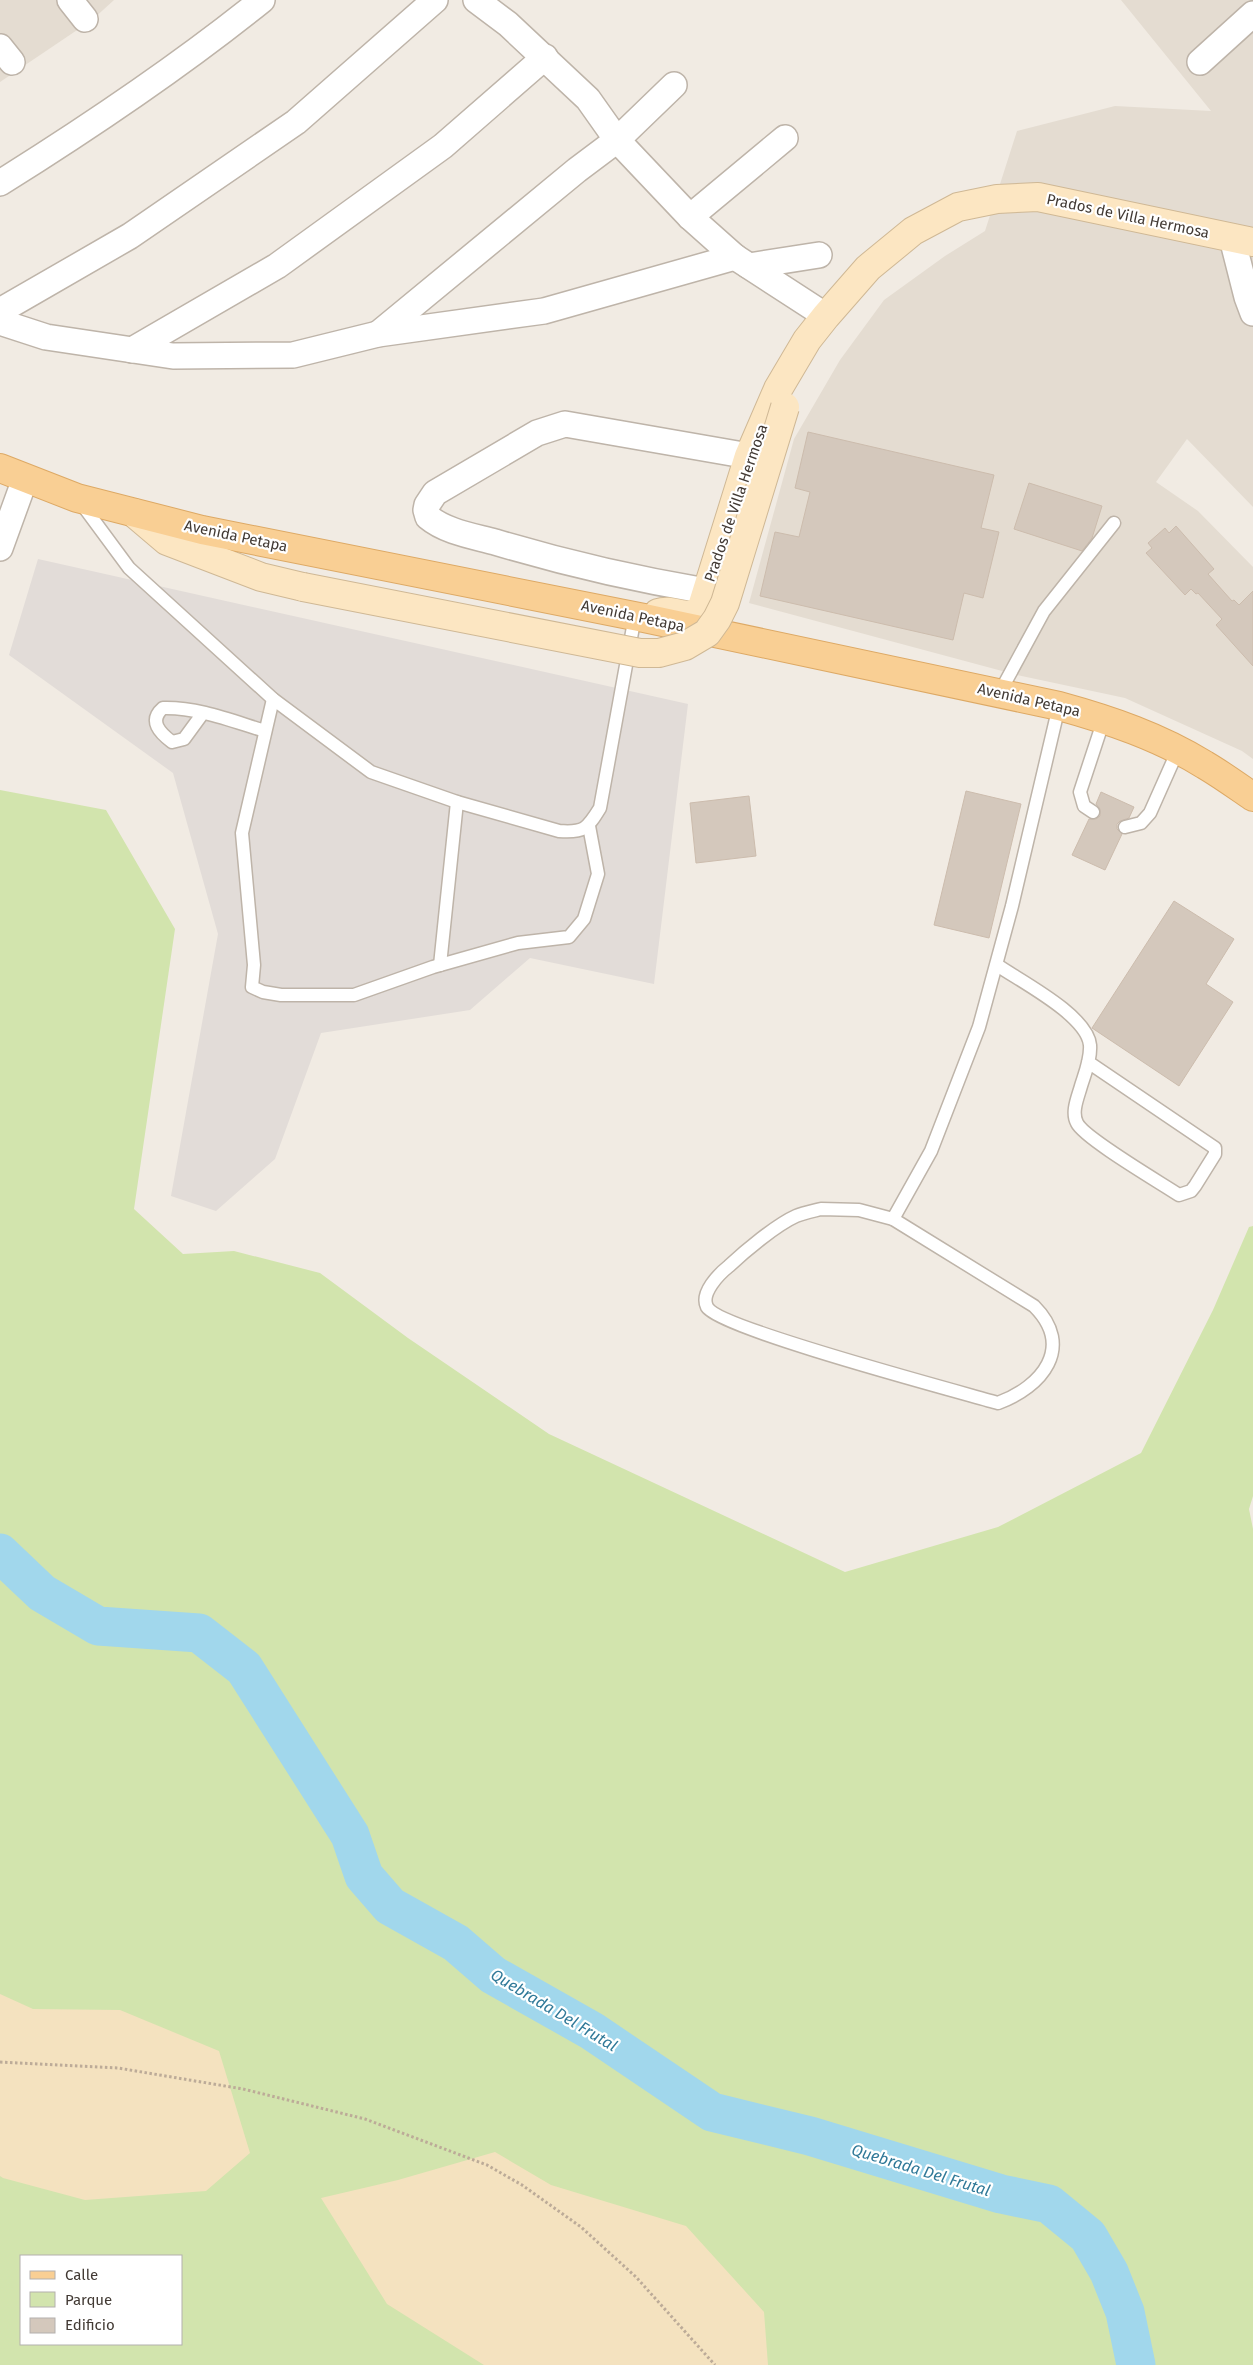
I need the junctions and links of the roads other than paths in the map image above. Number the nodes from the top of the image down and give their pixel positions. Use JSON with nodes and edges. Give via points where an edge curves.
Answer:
{"nodes":[{"id":1,"x":262,"y":0,"type":"edge"},
{"id":2,"x":436,"y":0,"type":"edge"},
{"id":3,"x":476,"y":0,"type":"edge"},
{"id":4,"x":1253,"y":14,"type":"edge"},
{"id":5,"x":545,"y":58,"type":"junction"},
{"id":6,"x":1200,"y":62,"type":"dead end"},
{"id":7,"x":674,"y":85,"type":"dead end"},
{"id":8,"x":785,"y":138,"type":"dead end"},
{"id":9,"x":617,"y":140,"type":"junction"},
{"id":10,"x":0,"y":182,"type":"edge"},
{"id":11,"x":690,"y":217,"type":"junction"},
{"id":12,"x":1243,"y":240,"type":"edge"},
{"id":13,"x":819,"y":255,"type":"dead end"},
{"id":14,"x":742,"y":262,"type":"junction"},
{"id":15,"x":0,"y":311,"type":"edge"},
{"id":16,"x":1253,"y":313,"type":"edge"},
{"id":17,"x":826,"y":316,"type":"junction"},
{"id":18,"x":0,"y":322,"type":"edge"},
{"id":19,"x":378,"y":334,"type":"junction"},
{"id":20,"x":807,"y":340,"type":"junction"},
{"id":21,"x":132,"y":350,"type":"junction"},
{"id":22,"x":749,"y":456,"type":"junction"},
{"id":23,"x":0,"y":468,"type":"edge"},
{"id":24,"x":25,"y":479,"type":"junction"},
{"id":25,"x":77,"y":498,"type":"junction"},
{"id":26,"x":134,"y":513,"type":"junction"},
{"id":27,"x":1114,"y":523,"type":"dead end"},
{"id":28,"x":0,"y":548,"type":"edge"},
{"id":29,"x":706,"y":591,"type":"junction"},
{"id":30,"x":639,"y":617,"type":"junction"},
{"id":31,"x":1000,"y":692,"type":"junction"},
{"id":32,"x":272,"y":699,"type":"junction"},
{"id":33,"x":1059,"y":706,"type":"junction"},
{"id":34,"x":203,"y":713,"type":"dead end"},
{"id":35,"x":1104,"y":719,"type":"junction"},
{"id":36,"x":265,"y":731,"type":"junction"},
{"id":37,"x":1178,"y":750,"type":"junction"},
{"id":38,"x":1253,"y":797,"type":"edge"},
{"id":39,"x":457,"y":802,"type":"junction"},
{"id":40,"x":1092,"y":812,"type":"dead end"},
{"id":41,"x":589,"y":826,"type":"junction"},
{"id":42,"x":1125,"y":827,"type":"dead end"},
{"id":43,"x":997,"y":965,"type":"junction"},
{"id":44,"x":440,"y":966,"type":"junction"},
{"id":45,"x":1088,"y":1062,"type":"junction"},
{"id":46,"x":893,"y":1219,"type":"junction"}],
"edges":[{"from":1,"to":10,"type":"street","via":[[211,41],[84,130]]},
{"from":2,"to":15,"type":"street","via":[[296,122],[130,236]]},
{"from":3,"to":5,"type":"street"},
{"from":4,"to":6,"type":"street"},
{"from":5,"to":9,"type":"street","via":[[588,99]]},
{"from":5,"to":21,"type":"street","via":[[443,146],[277,266]]},
{"from":7,"to":9,"type":"street"},
{"from":8,"to":11,"type":"street"},
{"from":9,"to":11,"type":"street"},
{"from":9,"to":19,"type":"street","via":[[576,170]]},
{"from":11,"to":14,"type":"street"},
{"from":12,"to":16,"type":"street","via":[[1247,297]]},
{"from":12,"to":17,"type":"main road","name":"Prados de Villa Hermosa","via":[[1038,197],[989,201],[958,207],[913,231],[868,268]]},
{"from":13,"to":14,"type":"street"},
{"from":14,"to":17,"type":"street"},
{"from":14,"to":19,"type":"street","via":[[544,311]]},
{"from":17,"to":20,"type":"main road","name":"Prados de Villa Hermosa"},
{"from":18,"to":21,"type":"street","via":[[46,337]]},
{"from":19,"to":21,"type":"street","via":[[293,355],[173,356]]},
{"from":20,"to":22,"type":"main road","name":"Prados de Villa Hermosa","via":[[778,388]]},
{"from":20,"to":26,"type":"main road","bridge":true,"via":[[725,603],[707,633],[679,648],[640,653],[261,577],[167,541]]},
{"from":22,"to":29,"type":"main road","name":"Prados de Villa Hermosa"},
{"from":22,"to":29,"type":"street","via":[[565,424],[537,433],[447,486],[428,501],[428,517],[448,529],[558,561],[639,580]]},
{"from":23,"to":24,"type":"main road","name":"Avenida Petapa"},
{"from":24,"to":25,"type":"main road","name":"Avenida Petapa"},
{"from":24,"to":28,"type":"street"},
{"from":25,"to":26,"type":"main road","name":"Avenida Petapa"},
{"from":25,"to":32,"type":"lane","via":[[129,568]]},
{"from":26,"to":30,"type":"main road","name":"Avenida Petapa","via":[[202,530]]},
{"from":27,"to":31,"type":"lane","via":[[1044,611]]},
{"from":29,"to":30,"type":"main road","name":"Prados de Villa Hermosa","via":[[702,607],[696,614],[689,616],[666,611]]},
{"from":30,"to":31,"type":"main road","name":"Avenida Petapa"},
{"from":30,"to":41,"type":"lane","via":[[600,808]]},
{"from":31,"to":33,"type":"main road","name":"Avenida Petapa"},
{"from":32,"to":36,"type":"lane"},
{"from":32,"to":39,"type":"lane","via":[[371,772]]},
{"from":33,"to":35,"type":"main road","name":"Avenida Petapa"},
{"from":33,"to":43,"type":"lane"},
{"from":34,"to":36,"type":"lane"},
{"from":35,"to":37,"type":"main road","name":"Avenida Petapa"},
{"from":35,"to":40,"type":"lane","via":[[1080,792],[1084,806]]},
{"from":36,"to":44,"type":"lane","via":[[242,833],[254,965],[252,987],[282,995],[354,995]]},
{"from":37,"to":38,"type":"main road","name":"Avenida Petapa"},
{"from":37,"to":42,"type":"lane","via":[[1150,814],[1141,824]]},
{"from":39,"to":41,"type":"lane","via":[[559,831],[576,832]]},
{"from":39,"to":44,"type":"lane"},
{"from":41,"to":44,"type":"lane","via":[[598,874],[584,919],[569,937],[518,943]]},
{"from":43,"to":45,"type":"lane","via":[[1078,1021],[1090,1044]]},
{"from":43,"to":46,"type":"lane","via":[[979,1027],[943,1121]]},
{"from":45,"to":45,"type":"lane","via":[[1075,1110],[1077,1123],[1092,1138],[1179,1195],[1191,1191],[1215,1154],[1215,1148]]},
{"from":46,"to":46,"type":"lane","via":[[859,1210],[821,1209],[795,1216],[726,1269],[708,1291],[706,1306],[711,1313],[738,1324],[854,1363],[998,1402],[1030,1387],[1047,1366],[1053,1346],[1042,1315],[1034,1306]]}]}
